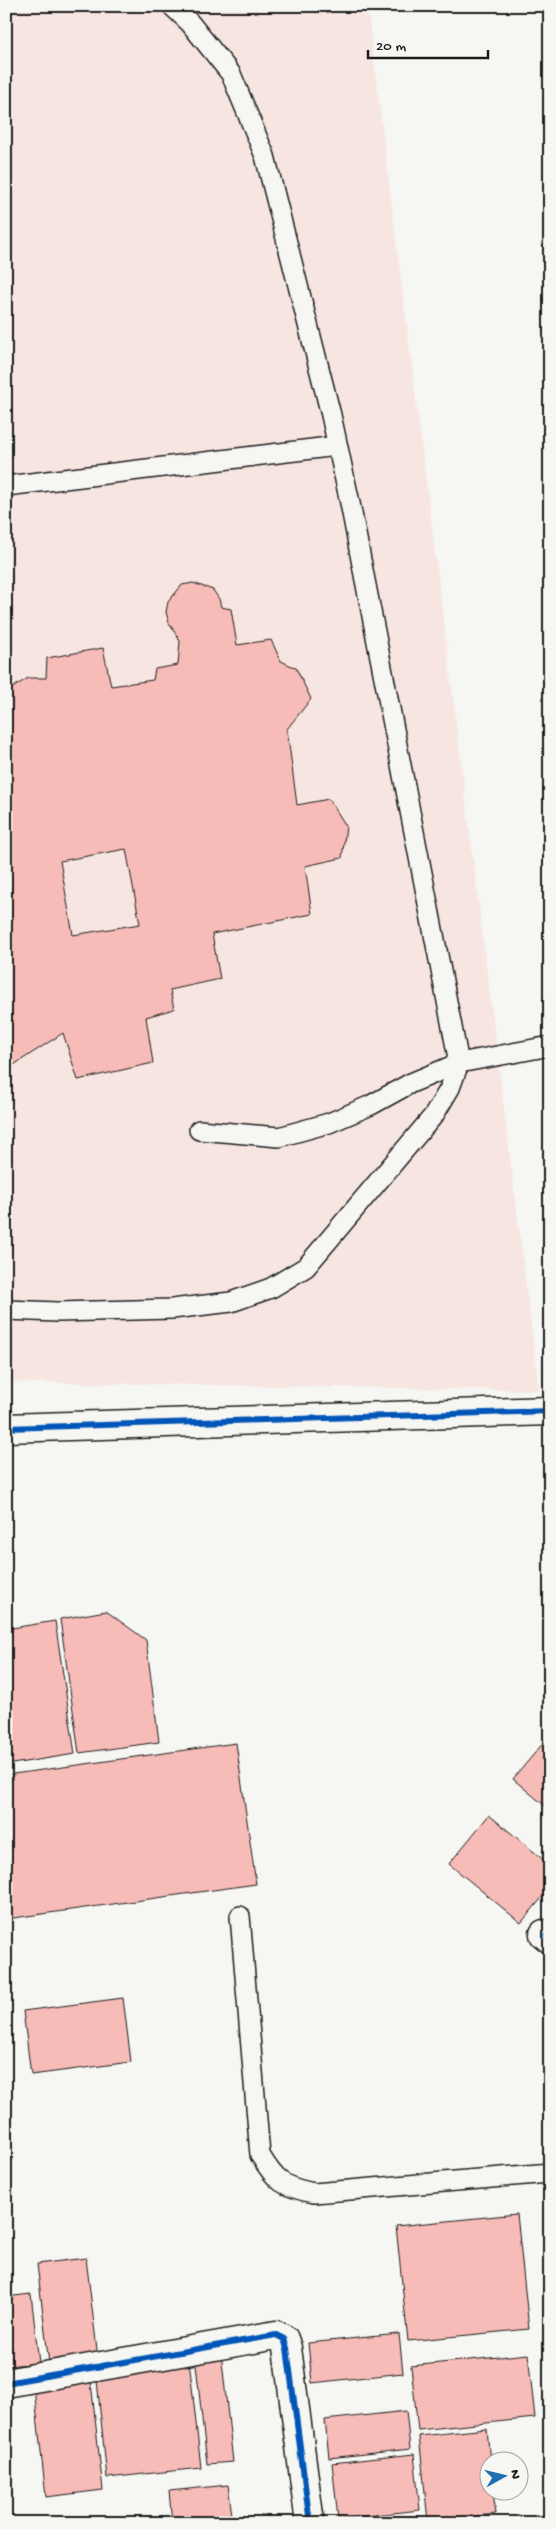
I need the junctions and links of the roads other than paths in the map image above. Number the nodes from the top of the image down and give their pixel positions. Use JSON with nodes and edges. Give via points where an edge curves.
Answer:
{"nodes":[{"id":1,"x":172,"y":6,"type":"edge"},
{"id":2,"x":337,"y":446,"type":"junction"},
{"id":3,"x":6,"y":486,"type":"edge"},
{"id":4,"x":550,"y":1046,"type":"edge"},
{"id":5,"x":459,"y":1063,"type":"junction"},
{"id":6,"x":199,"y":1130,"type":"dead end"},
{"id":7,"x":6,"y":1310,"type":"edge"},
{"id":8,"x":550,"y":1411,"type":"edge"},
{"id":9,"x":6,"y":1428,"type":"edge"},
{"id":10,"x":240,"y":1916,"type":"dead end"},
{"id":11,"x":550,"y":2173,"type":"edge"},
{"id":12,"x":6,"y":2383,"type":"edge"},
{"id":13,"x":310,"y":2523,"type":"edge"}],
"edges":[{"from":1,"to":2,"type":"lane","via":[[190,23],[230,74],[265,156]]},
{"from":2,"to":3,"type":"lane"},
{"from":2,"to":5,"type":"lane"},
{"from":4,"to":5,"type":"lane"},
{"from":5,"to":6,"type":"lane","via":[[329,1123],[279,1137]]},
{"from":5,"to":7,"type":"lane","via":[[450,1088],[434,1115],[306,1267],[271,1288],[231,1302],[172,1309]]},
{"from":8,"to":9,"type":"street"},
{"from":10,"to":11,"type":"lane","via":[[260,2155],[273,2176],[288,2188],[314,2193]]},
{"from":12,"to":13,"type":"street","via":[[276,2335],[284,2339],[287,2348]]}]}
